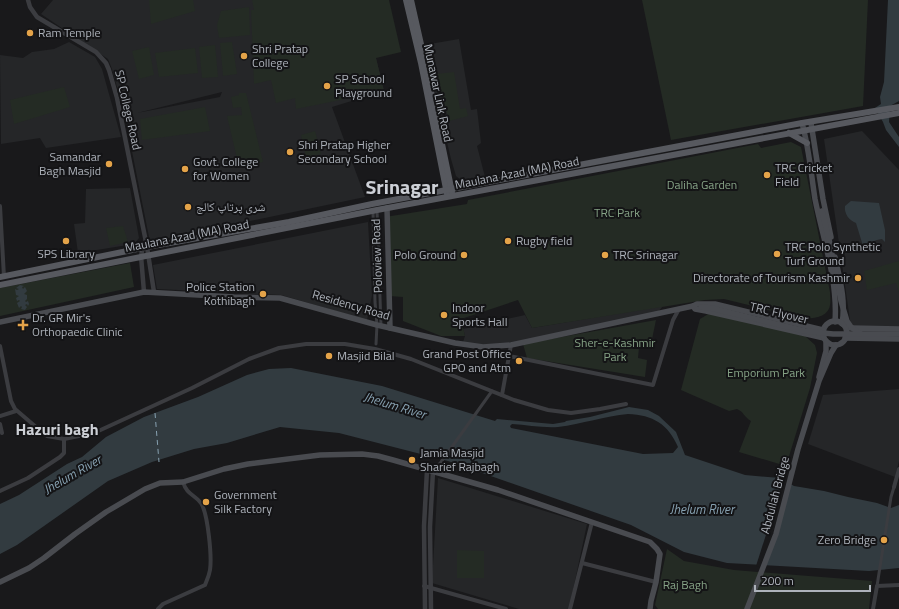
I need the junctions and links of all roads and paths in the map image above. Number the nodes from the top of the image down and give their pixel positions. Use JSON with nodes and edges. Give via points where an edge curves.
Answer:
{"nodes":[{"id":1,"x":28,"y":0,"type":"edge"},
{"id":2,"x":406,"y":0,"type":"edge"},
{"id":3,"x":411,"y":0,"type":"edge"},
{"id":4,"x":898,"y":110,"type":"edge"},
{"id":5,"x":811,"y":125,"type":"junction"},
{"id":6,"x":803,"y":127,"type":"junction"},
{"id":7,"x":789,"y":133,"type":"junction"},
{"id":8,"x":807,"y":143,"type":"junction"},
{"id":9,"x":450,"y":193,"type":"junction"},
{"id":10,"x":823,"y":199,"type":"junction"},
{"id":11,"x":816,"y":201,"type":"junction"},
{"id":12,"x":0,"y":206,"type":"edge"},
{"id":13,"x":386,"y":208,"type":"junction"},
{"id":14,"x":822,"y":208,"type":"junction"},
{"id":15,"x":375,"y":210,"type":"junction"},
{"id":16,"x":145,"y":248,"type":"junction"},
{"id":17,"x":148,"y":255,"type":"junction"},
{"id":18,"x":141,"y":256,"type":"junction"},
{"id":19,"x":1,"y":277,"type":"edge"},
{"id":20,"x":0,"y":285,"type":"edge"},
{"id":21,"x":144,"y":292,"type":"junction"},
{"id":22,"x":154,"y":292,"type":"junction"},
{"id":23,"x":693,"y":306,"type":"junction"},
{"id":24,"x":679,"y":308,"type":"junction"},
{"id":25,"x":0,"y":322,"type":"edge"},
{"id":26,"x":835,"y":322,"type":"junction"},
{"id":27,"x":379,"y":326,"type":"junction"},
{"id":28,"x":843,"y":326,"type":"junction"},
{"id":29,"x":390,"y":328,"type":"junction"},
{"id":30,"x":899,"y":329,"type":"edge"},
{"id":31,"x":823,"y":330,"type":"junction"},
{"id":32,"x":861,"y":334,"type":"junction"},
{"id":33,"x":899,"y":334,"type":"edge"},
{"id":34,"x":845,"y":338,"type":"junction"},
{"id":35,"x":899,"y":339,"type":"edge"},
{"id":36,"x":825,"y":340,"type":"junction"},
{"id":37,"x":511,"y":345,"type":"junction"},
{"id":38,"x":836,"y":345,"type":"junction"},
{"id":39,"x":0,"y":346,"type":"edge"},
{"id":40,"x":375,"y":346,"type":"junction"},
{"id":41,"x":509,"y":356,"type":"junction"},
{"id":42,"x":819,"y":381,"type":"junction"},
{"id":43,"x":492,"y":391,"type":"junction"},
{"id":44,"x":502,"y":395,"type":"junction"},
{"id":45,"x":626,"y":404,"type":"dead end"},
{"id":46,"x":16,"y":411,"type":"junction"},
{"id":47,"x":0,"y":416,"type":"edge"},
{"id":48,"x":0,"y":424,"type":"edge"},
{"id":49,"x":2,"y":433,"type":"dead end"},
{"id":50,"x":64,"y":439,"type":"junction"},
{"id":51,"x":899,"y":469,"type":"edge"},
{"id":52,"x":430,"y":470,"type":"junction"},
{"id":53,"x":183,"y":482,"type":"junction"},
{"id":54,"x":894,"y":487,"type":"joint"},
{"id":55,"x":0,"y":491,"type":"edge"},
{"id":56,"x":428,"y":500,"type":"junction"},
{"id":57,"x":592,"y":522,"type":"junction"},
{"id":58,"x":582,"y":563,"type":"junction"},
{"id":59,"x":0,"y":582,"type":"edge"},
{"id":60,"x":656,"y":582,"type":"junction"},
{"id":61,"x":878,"y":584,"type":"junction"},
{"id":62,"x":899,"y":585,"type":"edge"},
{"id":63,"x":424,"y":586,"type":"junction"},
{"id":64,"x":431,"y":588,"type":"junction"},
{"id":65,"x":748,"y":607,"type":"edge"},
{"id":66,"x":500,"y":608,"type":"edge"},
{"id":67,"x":158,"y":609,"type":"edge"},
{"id":68,"x":425,"y":609,"type":"edge"},
{"id":69,"x":431,"y":609,"type":"edge"},
{"id":70,"x":506,"y":609,"type":"edge"},
{"id":71,"x":570,"y":609,"type":"edge"},
{"id":72,"x":650,"y":609,"type":"edge"},
{"id":73,"x":873,"y":609,"type":"edge"}],
"edges":[{"from":1,"to":16,"type":"street","name":"SP College Road","via":[[37,17],[96,52],[106,63],[117,98],[146,240]]},
{"from":2,"to":9,"type":"main road","name":"Munawar Link Road"},
{"from":3,"to":9,"type":"main road","name":"Munawar Link Road","via":[[426,62]]},
{"from":4,"to":5,"type":"main road","name":"Maulana Azad (MA) Road"},
{"from":5,"to":6,"type":"main road","name":"Maulana Azad (MA) Road"},
{"from":5,"to":10,"type":"main road"},
{"from":6,"to":7,"type":"main road","name":"Maulana Azad (MA) Road"},
{"from":6,"to":8,"type":"main road"},
{"from":6,"to":9,"type":"main road","name":"Maulana Azad (MA) Road"},
{"from":7,"to":8,"type":"main road"},
{"from":7,"to":9,"type":"main road","name":"Maulana Azad (MA) Road"},
{"from":8,"to":11,"type":"main road"},
{"from":9,"to":13,"type":"main road","name":"Maulana Azad (MA) Road"},
{"from":9,"to":16,"type":"main road","name":"Maulana Azad (MA) Road","via":[[372,204]]},
{"from":10,"to":14,"type":"main road"},
{"from":10,"to":28,"type":"main road","via":[[844,300]]},
{"from":11,"to":14,"type":"main road"},
{"from":11,"to":26,"type":"main road","via":[[835,289]]},
{"from":12,"to":19,"type":"street"},
{"from":13,"to":15,"type":"main road","name":"Maulana Azad (MA) Road"},
{"from":13,"to":29,"type":"main road","name":"Poloview Road"},
{"from":14,"to":32,"type":"main road","bridge":true,"via":[[847,321]]},
{"from":15,"to":17,"type":"main road","name":"Maulana Azad (MA) Road"},
{"from":15,"to":27,"type":"street"},
{"from":16,"to":17,"type":"street"},
{"from":16,"to":18,"type":"street"},
{"from":16,"to":19,"type":"main road","name":"Maulana Azad (MA) Road"},
{"from":17,"to":18,"type":"main road","name":"Maulana Azad (MA) Road"},
{"from":17,"to":22,"type":"street"},
{"from":18,"to":20,"type":"main road","name":"Maulana Azad (MA) Road"},
{"from":18,"to":21,"type":"street"},
{"from":21,"to":22,"type":"main road","name":"Residency Road"},
{"from":21,"to":25,"type":"main road","name":"Residency Road"},
{"from":22,"to":27,"type":"main road","name":"Residency Road","via":[[280,298]]},
{"from":23,"to":24,"type":"main road","name":"Residency Road"},
{"from":23,"to":31,"type":"main road","name":"Residency Road","via":[[716,304]]},
{"from":23,"to":32,"type":"main road","name":"TRC Flyover","bridge":true,"via":[[805,331]]},
{"from":23,"to":36,"type":"main road","name":"Residency Road","via":[[695,309]]},
{"from":24,"to":37,"type":"main road","name":"Residency Road"},
{"from":24,"to":41,"type":"street","via":[[653,385]]},
{"from":26,"to":28,"type":"main road"},
{"from":26,"to":31,"type":"main road","via":[[828,324]]},
{"from":27,"to":29,"type":"main road","name":"Residency Road"},
{"from":27,"to":40,"type":"street"},
{"from":28,"to":30,"type":"main road"},
{"from":28,"to":34,"type":"main road"},
{"from":29,"to":37,"type":"main road","name":"Residency Road","via":[[483,347]]},
{"from":31,"to":36,"type":"main road"},
{"from":32,"to":33,"type":"main road","name":"TRC Flyover","bridge":true},
{"from":34,"to":35,"type":"main road"},
{"from":34,"to":38,"type":"main road"},
{"from":36,"to":38,"type":"main road"},
{"from":36,"to":42,"type":"main road","via":[[826,350]]},
{"from":37,"to":41,"type":"street"},
{"from":38,"to":42,"type":"main road"},
{"from":39,"to":46,"type":"street"},
{"from":40,"to":43,"type":"street"},
{"from":40,"to":50,"type":"street","via":[[306,344],[279,348],[249,359],[94,433]]},
{"from":41,"to":44,"type":"street"},
{"from":42,"to":65,"type":"main road","name":"Abdullah Bridge","via":[[776,534]]},
{"from":43,"to":44,"type":"street"},
{"from":43,"to":52,"type":"street","via":[[441,462]]},
{"from":44,"to":45,"type":"street","via":[[537,408],[571,413]]},
{"from":46,"to":47,"type":"street"},
{"from":46,"to":50,"type":"street","via":[[48,436]]},
{"from":48,"to":49,"type":"street"},
{"from":50,"to":55,"type":"street","via":[[64,453],[60,457],[28,478]]},
{"from":51,"to":54,"type":"street"},
{"from":52,"to":53,"type":"main road","via":[[378,456],[338,454],[248,464]]},
{"from":52,"to":56,"type":"street"},
{"from":52,"to":57,"type":"main road"},
{"from":53,"to":59,"type":"main road","via":[[160,482],[145,489],[106,512],[29,568]]},
{"from":53,"to":67,"type":"street","via":[[187,492],[200,502],[204,512],[209,537],[210,570],[205,585],[163,604]]},
{"from":54,"to":61,"type":"street"},
{"from":56,"to":63,"type":"street"},
{"from":56,"to":64,"type":"street"},
{"from":57,"to":58,"type":"street"},
{"from":57,"to":60,"type":"main road","via":[[650,542],[658,549],[660,554]]},
{"from":58,"to":60,"type":"street"},
{"from":58,"to":71,"type":"street"},
{"from":60,"to":72,"type":"main road"},
{"from":61,"to":62,"type":"street"},
{"from":61,"to":73,"type":"street"},
{"from":63,"to":64,"type":"street"},
{"from":63,"to":68,"type":"street"},
{"from":64,"to":66,"type":"street"},
{"from":64,"to":69,"type":"street"},
{"from":66,"to":70,"type":"street"}]}
